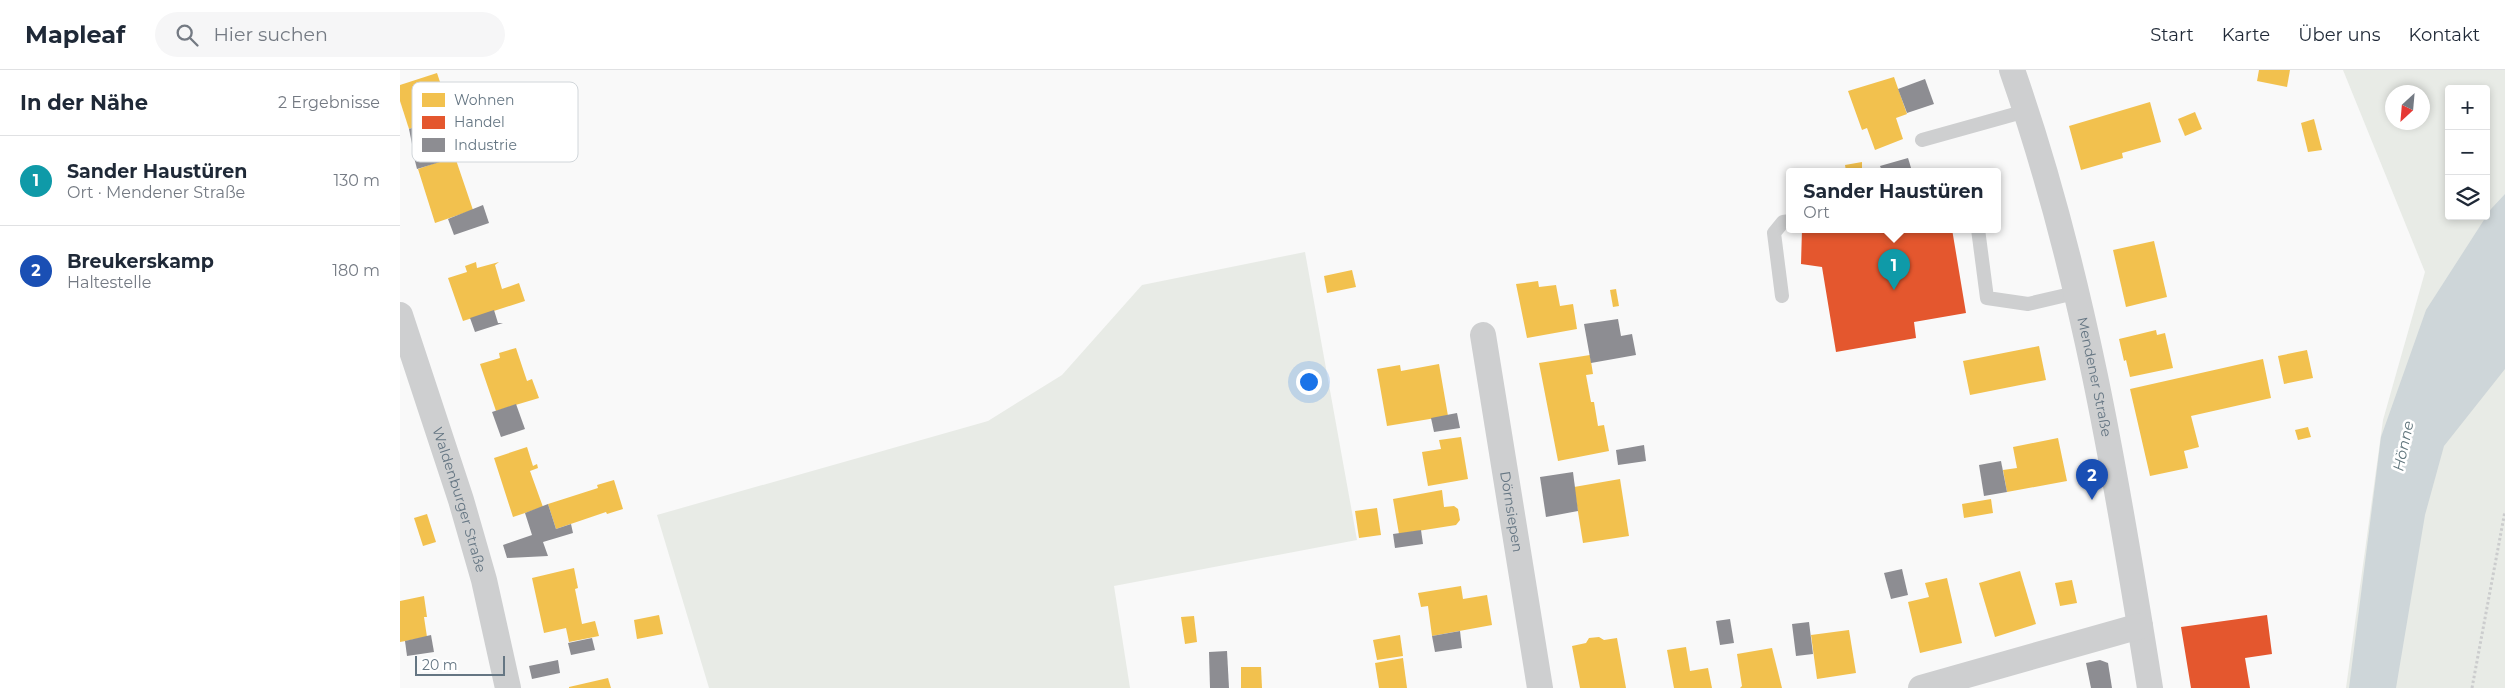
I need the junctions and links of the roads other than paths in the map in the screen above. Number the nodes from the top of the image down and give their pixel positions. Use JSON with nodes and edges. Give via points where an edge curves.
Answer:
{"nodes":[{"id":1,"x":2012,"y":70,"type":"edge"},
{"id":2,"x":2026,"y":111,"type":"junction"},
{"id":3,"x":1922,"y":140,"type":"dead end"},
{"id":4,"x":1786,"y":222,"type":"edge"},
{"id":5,"x":1979,"y":233,"type":"edge"},
{"id":6,"x":2075,"y":294,"type":"junction"},
{"id":7,"x":1782,"y":296,"type":"dead end"},
{"id":8,"x":400,"y":315,"type":"edge"},
{"id":9,"x":1483,"y":335,"type":"dead end"},
{"id":10,"x":2140,"y":626,"type":"junction"},
{"id":11,"x":508,"y":688,"type":"edge"},
{"id":12,"x":1540,"y":688,"type":"edge"},
{"id":13,"x":1921,"y":688,"type":"edge"},
{"id":14,"x":2150,"y":688,"type":"edge"}],
"edges":[{"from":1,"to":2,"type":"street","name":"Mendener Straße"},
{"from":2,"to":3,"type":"lane"},
{"from":2,"to":6,"type":"street","name":"Mendener Straße","via":[[2054,202]]},
{"from":4,"to":7,"type":"lane","via":[[1774,233]]},
{"from":5,"to":6,"type":"lane","via":[[1987,298],[2028,304]]},
{"from":6,"to":10,"type":"street","name":"Mendener Straße","via":[[2120,497]]},
{"from":8,"to":11,"type":"street","name":"Waldenburger Straße","via":[[482,571]]},
{"from":9,"to":12,"type":"street","name":"Dörnsiepen"},
{"from":10,"to":13,"type":"street"},
{"from":10,"to":14,"type":"street","name":"Mendener Straße"}]}
